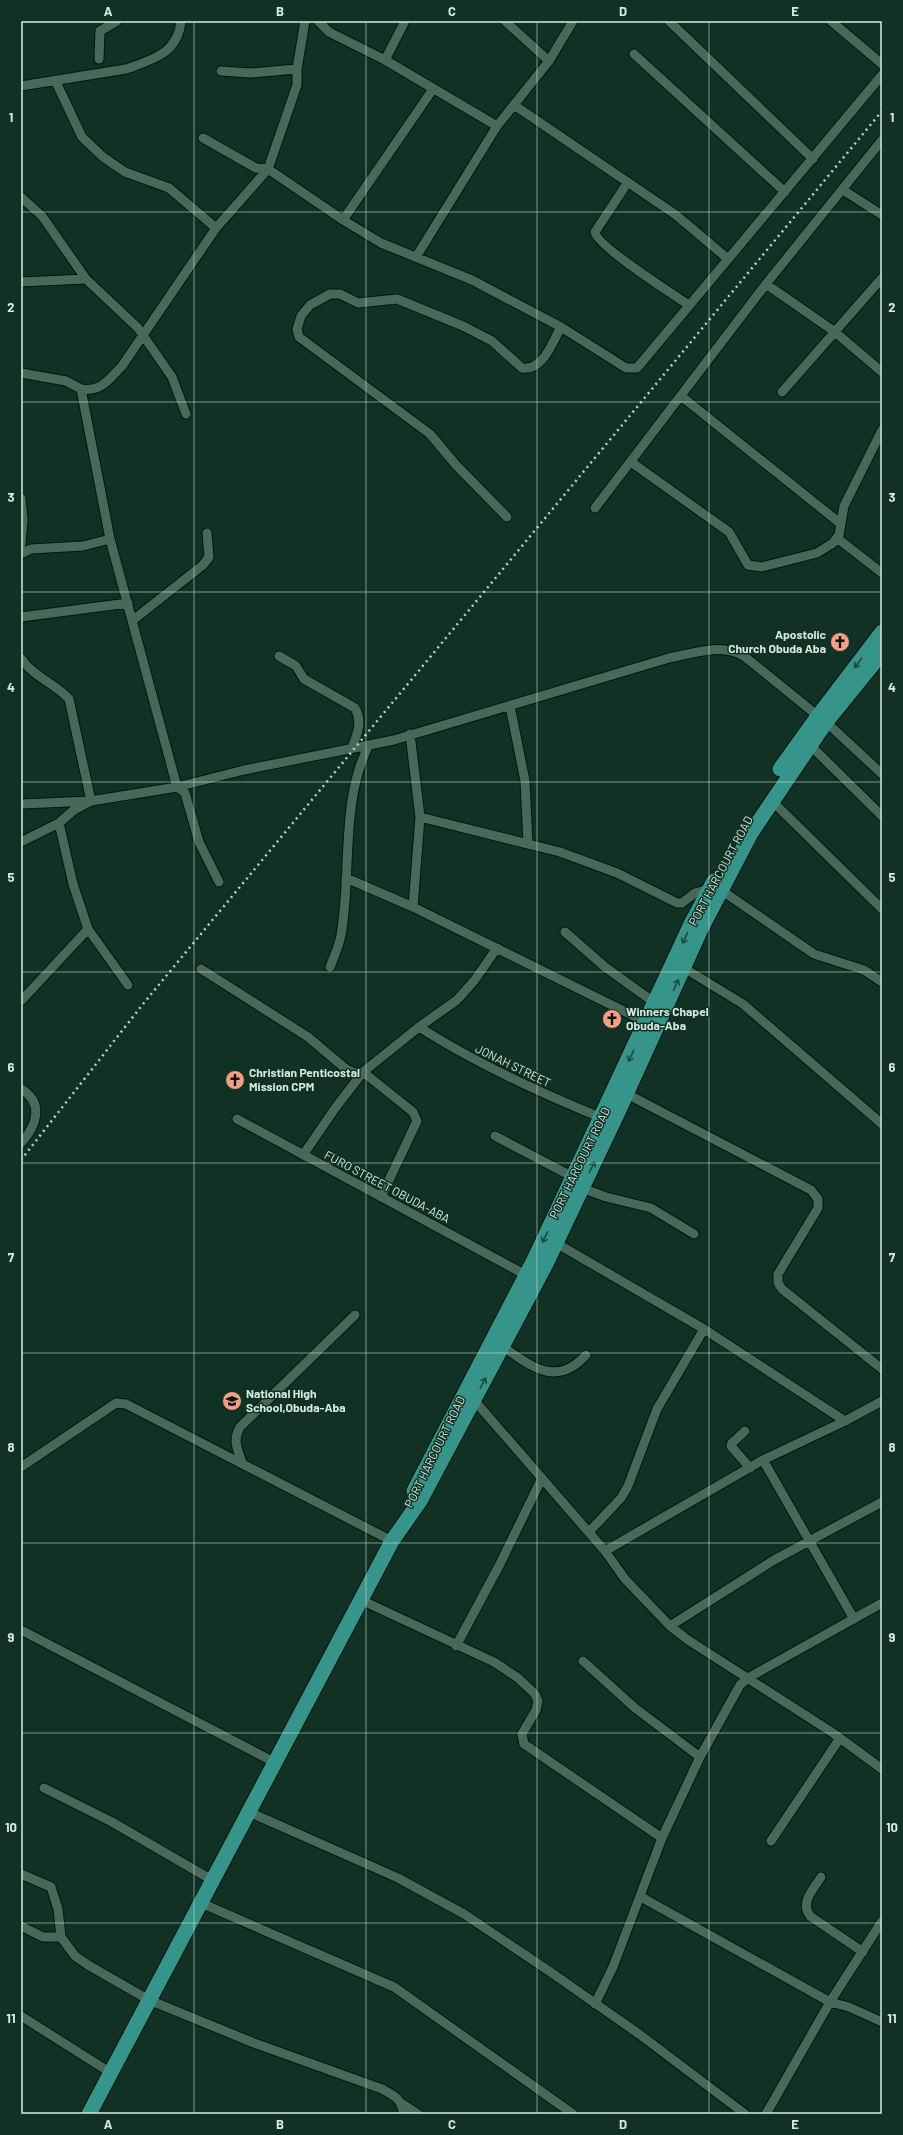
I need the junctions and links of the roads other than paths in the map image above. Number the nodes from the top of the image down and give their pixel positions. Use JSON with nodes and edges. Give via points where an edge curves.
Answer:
{"nodes":[{"id":1,"x":117,"y":21,"type":"edge"},
{"id":2,"x":182,"y":21,"type":"edge"},
{"id":3,"x":305,"y":21,"type":"edge"},
{"id":4,"x":318,"y":21,"type":"edge"},
{"id":5,"x":405,"y":21,"type":"edge"},
{"id":6,"x":505,"y":21,"type":"edge"},
{"id":7,"x":573,"y":21,"type":"edge"},
{"id":8,"x":669,"y":21,"type":"edge"},
{"id":9,"x":831,"y":21,"type":"edge"},
{"id":10,"x":634,"y":54,"type":"dead end"},
{"id":11,"x":100,"y":59,"type":"dead end"},
{"id":12,"x":385,"y":60,"type":"junction"},
{"id":13,"x":549,"y":61,"type":"junction"},
{"id":14,"x":882,"y":64,"type":"edge"},
{"id":15,"x":297,"y":69,"type":"junction"},
{"id":16,"x":221,"y":71,"type":"dead end"},
{"id":17,"x":882,"y":75,"type":"edge"},
{"id":18,"x":55,"y":80,"type":"junction"},
{"id":19,"x":21,"y":86,"type":"edge"},
{"id":20,"x":433,"y":89,"type":"junction"},
{"id":21,"x":514,"y":105,"type":"junction"},
{"id":22,"x":497,"y":126,"type":"junction"},
{"id":23,"x":203,"y":138,"type":"dead end"},
{"id":24,"x":882,"y":140,"type":"edge"},
{"id":25,"x":813,"y":159,"type":"junction"},
{"id":26,"x":268,"y":169,"type":"junction"},
{"id":27,"x":628,"y":182,"type":"junction"},
{"id":28,"x":843,"y":190,"type":"junction"},
{"id":29,"x":785,"y":192,"type":"junction"},
{"id":30,"x":22,"y":200,"type":"edge"},
{"id":31,"x":882,"y":215,"type":"edge"},
{"id":32,"x":343,"y":220,"type":"junction"},
{"id":33,"x":216,"y":228,"type":"junction"},
{"id":34,"x":416,"y":257,"type":"junction"},
{"id":35,"x":728,"y":259,"type":"junction"},
{"id":36,"x":882,"y":278,"type":"edge"},
{"id":37,"x":86,"y":279,"type":"junction"},
{"id":38,"x":21,"y":282,"type":"edge"},
{"id":39,"x":766,"y":284,"type":"junction"},
{"id":40,"x":689,"y":305,"type":"junction"},
{"id":41,"x":562,"y":327,"type":"junction"},
{"id":42,"x":835,"y":332,"type":"junction"},
{"id":43,"x":143,"y":336,"type":"junction"},
{"id":44,"x":882,"y":372,"type":"edge"},
{"id":45,"x":21,"y":373,"type":"edge"},
{"id":46,"x":81,"y":389,"type":"junction"},
{"id":47,"x":782,"y":392,"type":"dead end"},
{"id":48,"x":681,"y":396,"type":"junction"},
{"id":49,"x":186,"y":414,"type":"dead end"},
{"id":50,"x":882,"y":430,"type":"edge"},
{"id":51,"x":631,"y":462,"type":"junction"},
{"id":52,"x":21,"y":498,"type":"edge"},
{"id":53,"x":595,"y":508,"type":"dead end"},
{"id":54,"x":508,"y":517,"type":"dead end"},
{"id":55,"x":841,"y":524,"type":"junction"},
{"id":56,"x":207,"y":534,"type":"dead end"},
{"id":57,"x":837,"y":538,"type":"junction"},
{"id":58,"x":110,"y":539,"type":"junction"},
{"id":59,"x":21,"y":545,"type":"edge"},
{"id":60,"x":21,"y":554,"type":"edge"},
{"id":61,"x":882,"y":574,"type":"edge"},
{"id":62,"x":128,"y":603,"type":"junction"},
{"id":63,"x":21,"y":617,"type":"edge"},
{"id":64,"x":133,"y":620,"type":"junction"},
{"id":65,"x":882,"y":632,"type":"edge"},
{"id":66,"x":882,"y":653,"type":"edge"},
{"id":67,"x":279,"y":656,"type":"dead end"},
{"id":68,"x":22,"y":663,"type":"edge"},
{"id":69,"x":510,"y":706,"type":"junction"},
{"id":70,"x":822,"y":719,"type":"junction"},
{"id":71,"x":410,"y":734,"type":"junction"},
{"id":72,"x":369,"y":745,"type":"junction"},
{"id":73,"x":810,"y":745,"type":"junction"},
{"id":74,"x":352,"y":748,"type":"junction"},
{"id":75,"x":788,"y":767,"type":"junction"},
{"id":76,"x":882,"y":774,"type":"edge"},
{"id":77,"x":177,"y":787,"type":"junction"},
{"id":78,"x":771,"y":800,"type":"junction"},
{"id":79,"x":91,"y":801,"type":"junction"},
{"id":80,"x":21,"y":804,"type":"edge"},
{"id":81,"x":882,"y":816,"type":"edge"},
{"id":82,"x":420,"y":817,"type":"junction"},
{"id":83,"x":59,"y":823,"type":"junction"},
{"id":84,"x":21,"y":842,"type":"edge"},
{"id":85,"x":528,"y":844,"type":"junction"},
{"id":86,"x":346,"y":878,"type":"junction"},
{"id":87,"x":219,"y":882,"type":"dead end"},
{"id":88,"x":714,"y":892,"type":"junction"},
{"id":89,"x":413,"y":906,"type":"junction"},
{"id":90,"x":882,"y":909,"type":"edge"},
{"id":91,"x":88,"y":929,"type":"junction"},
{"id":92,"x":565,"y":932,"type":"dead end"},
{"id":93,"x":497,"y":948,"type":"junction"},
{"id":94,"x":330,"y":967,"type":"dead end"},
{"id":95,"x":684,"y":968,"type":"junction"},
{"id":96,"x":201,"y":969,"type":"dead end"},
{"id":97,"x":882,"y":982,"type":"edge"},
{"id":98,"x":128,"y":985,"type":"dead end"},
{"id":99,"x":21,"y":1001,"type":"edge"},
{"id":100,"x":655,"y":1003,"type":"junction"},
{"id":101,"x":646,"y":1022,"type":"junction"},
{"id":102,"x":418,"y":1027,"type":"junction"},
{"id":103,"x":363,"y":1072,"type":"junction"},
{"id":104,"x":21,"y":1090,"type":"edge"},
{"id":105,"x":627,"y":1094,"type":"junction"},
{"id":106,"x":602,"y":1118,"type":"junction"},
{"id":107,"x":237,"y":1119,"type":"dead end"},
{"id":108,"x":882,"y":1124,"type":"edge"},
{"id":109,"x":495,"y":1136,"type":"dead end"},
{"id":110,"x":21,"y":1143,"type":"edge"},
{"id":111,"x":302,"y":1155,"type":"junction"},
{"id":112,"x":578,"y":1182,"type":"junction"},
{"id":113,"x":381,"y":1197,"type":"junction"},
{"id":114,"x":694,"y":1234,"type":"dead end"},
{"id":115,"x":556,"y":1243,"type":"junction"},
{"id":116,"x":526,"y":1275,"type":"junction"},
{"id":117,"x":355,"y":1314,"type":"dead end"},
{"id":118,"x":704,"y":1329,"type":"junction"},
{"id":119,"x":502,"y":1346,"type":"junction"},
{"id":120,"x":586,"y":1355,"type":"dead end"},
{"id":121,"x":882,"y":1369,"type":"edge"},
{"id":122,"x":474,"y":1400,"type":"junction"},
{"id":123,"x":882,"y":1401,"type":"edge"},
{"id":124,"x":845,"y":1421,"type":"junction"},
{"id":125,"x":745,"y":1431,"type":"dead end"},
{"id":126,"x":763,"y":1460,"type":"junction"},
{"id":127,"x":242,"y":1463,"type":"junction"},
{"id":128,"x":21,"y":1467,"type":"edge"},
{"id":129,"x":750,"y":1468,"type":"junction"},
{"id":130,"x":542,"y":1478,"type":"junction"},
{"id":131,"x":882,"y":1502,"type":"edge"},
{"id":132,"x":401,"y":1526,"type":"junction"},
{"id":133,"x":589,"y":1532,"type":"junction"},
{"id":134,"x":392,"y":1541,"type":"junction"},
{"id":135,"x":810,"y":1542,"type":"junction"},
{"id":136,"x":605,"y":1551,"type":"junction"},
{"id":137,"x":361,"y":1600,"type":"junction"},
{"id":138,"x":882,"y":1603,"type":"edge"},
{"id":139,"x":854,"y":1619,"type":"junction"},
{"id":140,"x":670,"y":1626,"type":"junction"},
{"id":141,"x":21,"y":1630,"type":"edge"},
{"id":142,"x":456,"y":1646,"type":"junction"},
{"id":143,"x":583,"y":1661,"type":"dead end"},
{"id":144,"x":748,"y":1678,"type":"junction"},
{"id":145,"x":840,"y":1738,"type":"junction"},
{"id":146,"x":700,"y":1757,"type":"junction"},
{"id":147,"x":274,"y":1762,"type":"junction"},
{"id":148,"x":882,"y":1768,"type":"edge"},
{"id":149,"x":44,"y":1788,"type":"dead end"},
{"id":150,"x":249,"y":1812,"type":"junction"},
{"id":151,"x":662,"y":1838,"type":"junction"},
{"id":152,"x":771,"y":1841,"type":"dead end"},
{"id":153,"x":21,"y":1874,"type":"edge"},
{"id":154,"x":821,"y":1877,"type":"dead end"},
{"id":155,"x":212,"y":1880,"type":"junction"},
{"id":156,"x":641,"y":1897,"type":"junction"},
{"id":157,"x":201,"y":1904,"type":"junction"},
{"id":158,"x":882,"y":1921,"type":"edge"},
{"id":159,"x":21,"y":1926,"type":"edge"},
{"id":160,"x":61,"y":1937,"type":"junction"},
{"id":161,"x":863,"y":1952,"type":"junction"},
{"id":162,"x":149,"y":2000,"type":"junction"},
{"id":163,"x":830,"y":2002,"type":"junction"},
{"id":164,"x":595,"y":2004,"type":"junction"},
{"id":165,"x":21,"y":2016,"type":"edge"},
{"id":166,"x":882,"y":2022,"type":"edge"},
{"id":167,"x":111,"y":2073,"type":"junction"},
{"id":168,"x":401,"y":2103,"type":"junction"},
{"id":169,"x":89,"y":2114,"type":"edge"},
{"id":170,"x":403,"y":2114,"type":"edge"},
{"id":171,"x":418,"y":2114,"type":"edge"},
{"id":172,"x":573,"y":2114,"type":"edge"},
{"id":173,"x":745,"y":2114,"type":"edge"},
{"id":174,"x":766,"y":2114,"type":"edge"}],
"edges":[{"from":1,"to":11,"type":"street","via":[[100,31]]},
{"from":2,"to":18,"type":"street","via":[[176,43],[169,50],[143,63],[126,69]]},
{"from":3,"to":15,"type":"street"},
{"from":4,"to":12,"type":"street","via":[[329,32]]},
{"from":5,"to":12,"type":"street"},
{"from":6,"to":13,"type":"street"},
{"from":7,"to":13,"type":"street"},
{"from":8,"to":25,"type":"street"},
{"from":9,"to":14,"type":"street"},
{"from":10,"to":29,"type":"street"},
{"from":12,"to":20,"type":"street"},
{"from":13,"to":21,"type":"street"},
{"from":15,"to":16,"type":"street","via":[[250,74]]},
{"from":15,"to":26,"type":"street","via":[[296,85],[286,121]]},
{"from":17,"to":25,"type":"street"},
{"from":18,"to":19,"type":"street"},
{"from":18,"to":33,"type":"street","via":[[82,137],[103,157],[125,172],[169,188]]},
{"from":20,"to":22,"type":"street"},
{"from":20,"to":32,"type":"street"},
{"from":21,"to":22,"type":"street"},
{"from":21,"to":27,"type":"street"},
{"from":22,"to":34,"type":"street"},
{"from":23,"to":26,"type":"street","via":[[256,168]]},
{"from":24,"to":28,"type":"street"},
{"from":25,"to":29,"type":"street"},
{"from":26,"to":32,"type":"street"},
{"from":26,"to":33,"type":"street"},
{"from":27,"to":35,"type":"street","via":[[676,215]]},
{"from":27,"to":40,"type":"street","via":[[595,232],[596,237],[609,249]]},
{"from":28,"to":31,"type":"street"},
{"from":28,"to":39,"type":"street"},
{"from":29,"to":35,"type":"street"},
{"from":30,"to":37,"type":"street","via":[[42,216]]},
{"from":32,"to":34,"type":"street","via":[[381,243]]},
{"from":33,"to":43,"type":"street"},
{"from":34,"to":41,"type":"street","via":[[472,280]]},
{"from":35,"to":40,"type":"street"},
{"from":36,"to":42,"type":"street"},
{"from":37,"to":38,"type":"street"},
{"from":37,"to":43,"type":"street","via":[[138,328]]},
{"from":39,"to":42,"type":"street"},
{"from":39,"to":48,"type":"street"},
{"from":40,"to":41,"type":"street","via":[[637,368],[632,369],[626,368]]},
{"from":41,"to":54,"type":"street","via":[[542,360],[529,369],[522,368],[486,338],[397,299],[358,303],[340,294],[330,294],[310,305],[301,316],[297,329],[299,337],[430,434],[456,465]]},
{"from":42,"to":44,"type":"street"},
{"from":42,"to":47,"type":"street"},
{"from":43,"to":46,"type":"street","via":[[122,366],[102,385],[95,389]]},
{"from":43,"to":49,"type":"street","via":[[172,377]]},
{"from":45,"to":46,"type":"street","via":[[66,381]]},
{"from":46,"to":58,"type":"street"},
{"from":48,"to":51,"type":"street"},
{"from":48,"to":55,"type":"street"},
{"from":50,"to":55,"type":"street","via":[[844,506]]},
{"from":51,"to":53,"type":"street"},
{"from":51,"to":57,"type":"street","via":[[730,532],[742,557],[753,567],[817,553]]},
{"from":52,"to":59,"type":"street"},
{"from":55,"to":57,"type":"street"},
{"from":56,"to":64,"type":"street","via":[[208,557],[203,566]]},
{"from":57,"to":61,"type":"street"},
{"from":58,"to":60,"type":"street","via":[[82,546],[31,549]]},
{"from":58,"to":62,"type":"street"},
{"from":62,"to":63,"type":"street"},
{"from":62,"to":64,"type":"street"},
{"from":64,"to":77,"type":"street"},
{"from":65,"to":70,"type":"highway","name":"PORT HARCOURT ROAD","one_way":true},
{"from":66,"to":70,"type":"highway","name":"PORT HARCOURT ROAD"},
{"from":67,"to":74,"type":"street","via":[[296,666],[304,679],[355,708],[359,726]]},
{"from":68,"to":79,"type":"street","via":[[69,699]]},
{"from":69,"to":70,"type":"street","via":[[669,658],[711,649],[735,651],[744,656]]},
{"from":69,"to":71,"type":"street"},
{"from":69,"to":85,"type":"street","via":[[524,774]]},
{"from":70,"to":73,"type":"highway","name":"PORT HARCOURT ROAD"},
{"from":70,"to":75,"type":"highway","name":"PORT HARCOURT ROAD"},
{"from":70,"to":76,"type":"street"},
{"from":71,"to":72,"type":"street"},
{"from":71,"to":82,"type":"street"},
{"from":72,"to":74,"type":"street"},
{"from":72,"to":86,"type":"street","via":[[361,759],[352,797]]},
{"from":73,"to":75,"type":"highway","name":"PORT HARCOURT ROAD"},
{"from":73,"to":81,"type":"street"},
{"from":74,"to":77,"type":"street","via":[[244,770]]},
{"from":75,"to":78,"type":"highway","name":"PORT HARCOURT ROAD"},
{"from":75,"to":88,"type":"highway","name":"PORT HARCOURT ROAD","via":[[742,827]]},
{"from":77,"to":79,"type":"street"},
{"from":77,"to":87,"type":"street","via":[[185,793],[199,842]]},
{"from":78,"to":88,"type":"highway","name":"PORT HARCOURT ROAD"},
{"from":78,"to":90,"type":"street"},
{"from":79,"to":80,"type":"street"},
{"from":79,"to":83,"type":"street","via":[[74,810]]},
{"from":82,"to":85,"type":"street"},
{"from":82,"to":89,"type":"street"},
{"from":83,"to":84,"type":"street"},
{"from":83,"to":91,"type":"street","via":[[73,884]]},
{"from":85,"to":88,"type":"street","via":[[560,852],[617,873],[677,903],[682,903],[702,890]]},
{"from":86,"to":89,"type":"street"},
{"from":86,"to":94,"type":"street","via":[[341,935]]},
{"from":88,"to":95,"type":"highway","name":"PORT HARCOURT ROAD"},
{"from":88,"to":97,"type":"street","via":[[814,954],[864,970]]},
{"from":88,"to":100,"type":"highway","name":"PORT HARCOURT ROAD","one_way":true},
{"from":89,"to":93,"type":"street"},
{"from":91,"to":98,"type":"street"},
{"from":91,"to":99,"type":"street"},
{"from":92,"to":100,"type":"street","via":[[605,967]]},
{"from":93,"to":101,"type":"street"},
{"from":93,"to":102,"type":"street","via":[[461,996]]},
{"from":105,"to":95,"type":"highway","name":"PORT HARCOURT ROAD","one_way":true},
{"from":95,"to":108,"type":"street","via":[[743,1004]]},
{"from":96,"to":103,"type":"street","via":[[308,1037],[346,1069],[355,1073]]},
{"from":100,"to":101,"type":"highway","name":"PORT HARCOURT ROAD"},
{"from":101,"to":106,"type":"highway","name":"PORT HARCOURT ROAD","one_way":true},
{"from":102,"to":103,"type":"street"},
{"from":102,"to":106,"type":"street","name":"JONAH STREET","via":[[458,1052],[533,1090]]},
{"from":103,"to":111,"type":"street"},
{"from":103,"to":113,"type":"street","via":[[416,1116],[414,1126]]},
{"from":104,"to":110,"type":"street","via":[[30,1096],[34,1103],[36,1117],[33,1128]]},
{"from":112,"to":105,"type":"highway","name":"PORT HARCOURT ROAD","one_way":true},
{"from":105,"to":121,"type":"street","via":[[811,1190],[818,1199],[818,1208],[778,1274],[778,1283],[782,1289]]},
{"from":106,"to":112,"type":"highway","name":"PORT HARCOURT ROAD"},
{"from":107,"to":111,"type":"street","name":"FURO STREET OBUDA-ABA"},
{"from":109,"to":112,"type":"street"},
{"from":111,"to":113,"type":"street","name":"FURO STREET OBUDA-ABA"},
{"from":112,"to":114,"type":"street","via":[[606,1197],[651,1208]]},
{"from":112,"to":115,"type":"highway","name":"PORT HARCOURT ROAD"},
{"from":112,"to":116,"type":"highway","name":"PORT HARCOURT ROAD","one_way":true},
{"from":113,"to":116,"type":"street","name":"FURO STREET OBUDA-ABA"},
{"from":115,"to":118,"type":"street"},
{"from":115,"to":119,"type":"highway","name":"PORT HARCOURT ROAD"},
{"from":116,"to":132,"type":"highway","name":"PORT HARCOURT ROAD","via":[[412,1495]]},
{"from":117,"to":127,"type":"street","via":[[240,1428],[235,1443]]},
{"from":118,"to":124,"type":"street"},
{"from":118,"to":133,"type":"street","via":[[657,1409],[628,1486],[618,1502]]},
{"from":119,"to":120,"type":"street","via":[[545,1372],[558,1372],[570,1368]]},
{"from":122,"to":119,"type":"highway","name":"PORT HARCOURT ROAD","one_way":true},
{"from":122,"to":130,"type":"street"},
{"from":122,"to":132,"type":"highway","name":"PORT HARCOURT ROAD","via":[[420,1501]]},
{"from":123,"to":124,"type":"street"},
{"from":124,"to":126,"type":"street"},
{"from":125,"to":129,"type":"street","via":[[731,1446]]},
{"from":126,"to":129,"type":"street"},
{"from":126,"to":135,"type":"street"},
{"from":127,"to":128,"type":"street","via":[[126,1404],[116,1403]]},
{"from":127,"to":134,"type":"street"},
{"from":129,"to":136,"type":"street"},
{"from":130,"to":133,"type":"street"},
{"from":130,"to":142,"type":"street"},
{"from":131,"to":135,"type":"street"},
{"from":132,"to":134,"type":"highway"},
{"from":133,"to":136,"type":"street"},
{"from":134,"to":137,"type":"highway"},
{"from":135,"to":139,"type":"street"},
{"from":135,"to":140,"type":"street","via":[[774,1560]]},
{"from":136,"to":140,"type":"street","via":[[626,1579]]},
{"from":137,"to":142,"type":"street"},
{"from":137,"to":147,"type":"highway"},
{"from":138,"to":139,"type":"street"},
{"from":139,"to":144,"type":"street"},
{"from":140,"to":144,"type":"street"},
{"from":141,"to":147,"type":"street"},
{"from":142,"to":151,"type":"street","via":[[494,1662],[518,1678],[535,1694],[538,1701],[536,1710],[522,1734],[524,1744]]},
{"from":143,"to":146,"type":"street","via":[[635,1708]]},
{"from":144,"to":145,"type":"street"},
{"from":144,"to":146,"type":"street","via":[[738,1690]]},
{"from":145,"to":148,"type":"street"},
{"from":145,"to":152,"type":"street"},
{"from":146,"to":151,"type":"street"},
{"from":147,"to":150,"type":"highway"},
{"from":149,"to":155,"type":"street","via":[[112,1822]]},
{"from":150,"to":155,"type":"highway"},
{"from":150,"to":164,"type":"street","via":[[424,1891],[464,1914]]},
{"from":151,"to":156,"type":"street"},
{"from":153,"to":160,"type":"street","via":[[51,1887],[58,1909]]},
{"from":154,"to":161,"type":"street","via":[[807,1898],[806,1910],[810,1916]]},
{"from":155,"to":157,"type":"highway"},
{"from":156,"to":163,"type":"street"},
{"from":156,"to":164,"type":"street"},
{"from":157,"to":162,"type":"highway"},
{"from":157,"to":172,"type":"street","via":[[394,1987]]},
{"from":158,"to":161,"type":"street"},
{"from":159,"to":160,"type":"street","via":[[43,1937]]},
{"from":160,"to":162,"type":"street","via":[[75,1956]]},
{"from":161,"to":163,"type":"street"},
{"from":162,"to":167,"type":"highway"},
{"from":162,"to":168,"type":"street","via":[[254,2043],[382,2089]]},
{"from":163,"to":166,"type":"street","via":[[849,2007]]},
{"from":163,"to":174,"type":"street"},
{"from":164,"to":173,"type":"street"},
{"from":165,"to":167,"type":"street"},
{"from":167,"to":169,"type":"highway"},
{"from":168,"to":170,"type":"street"},
{"from":168,"to":171,"type":"street"}]}
